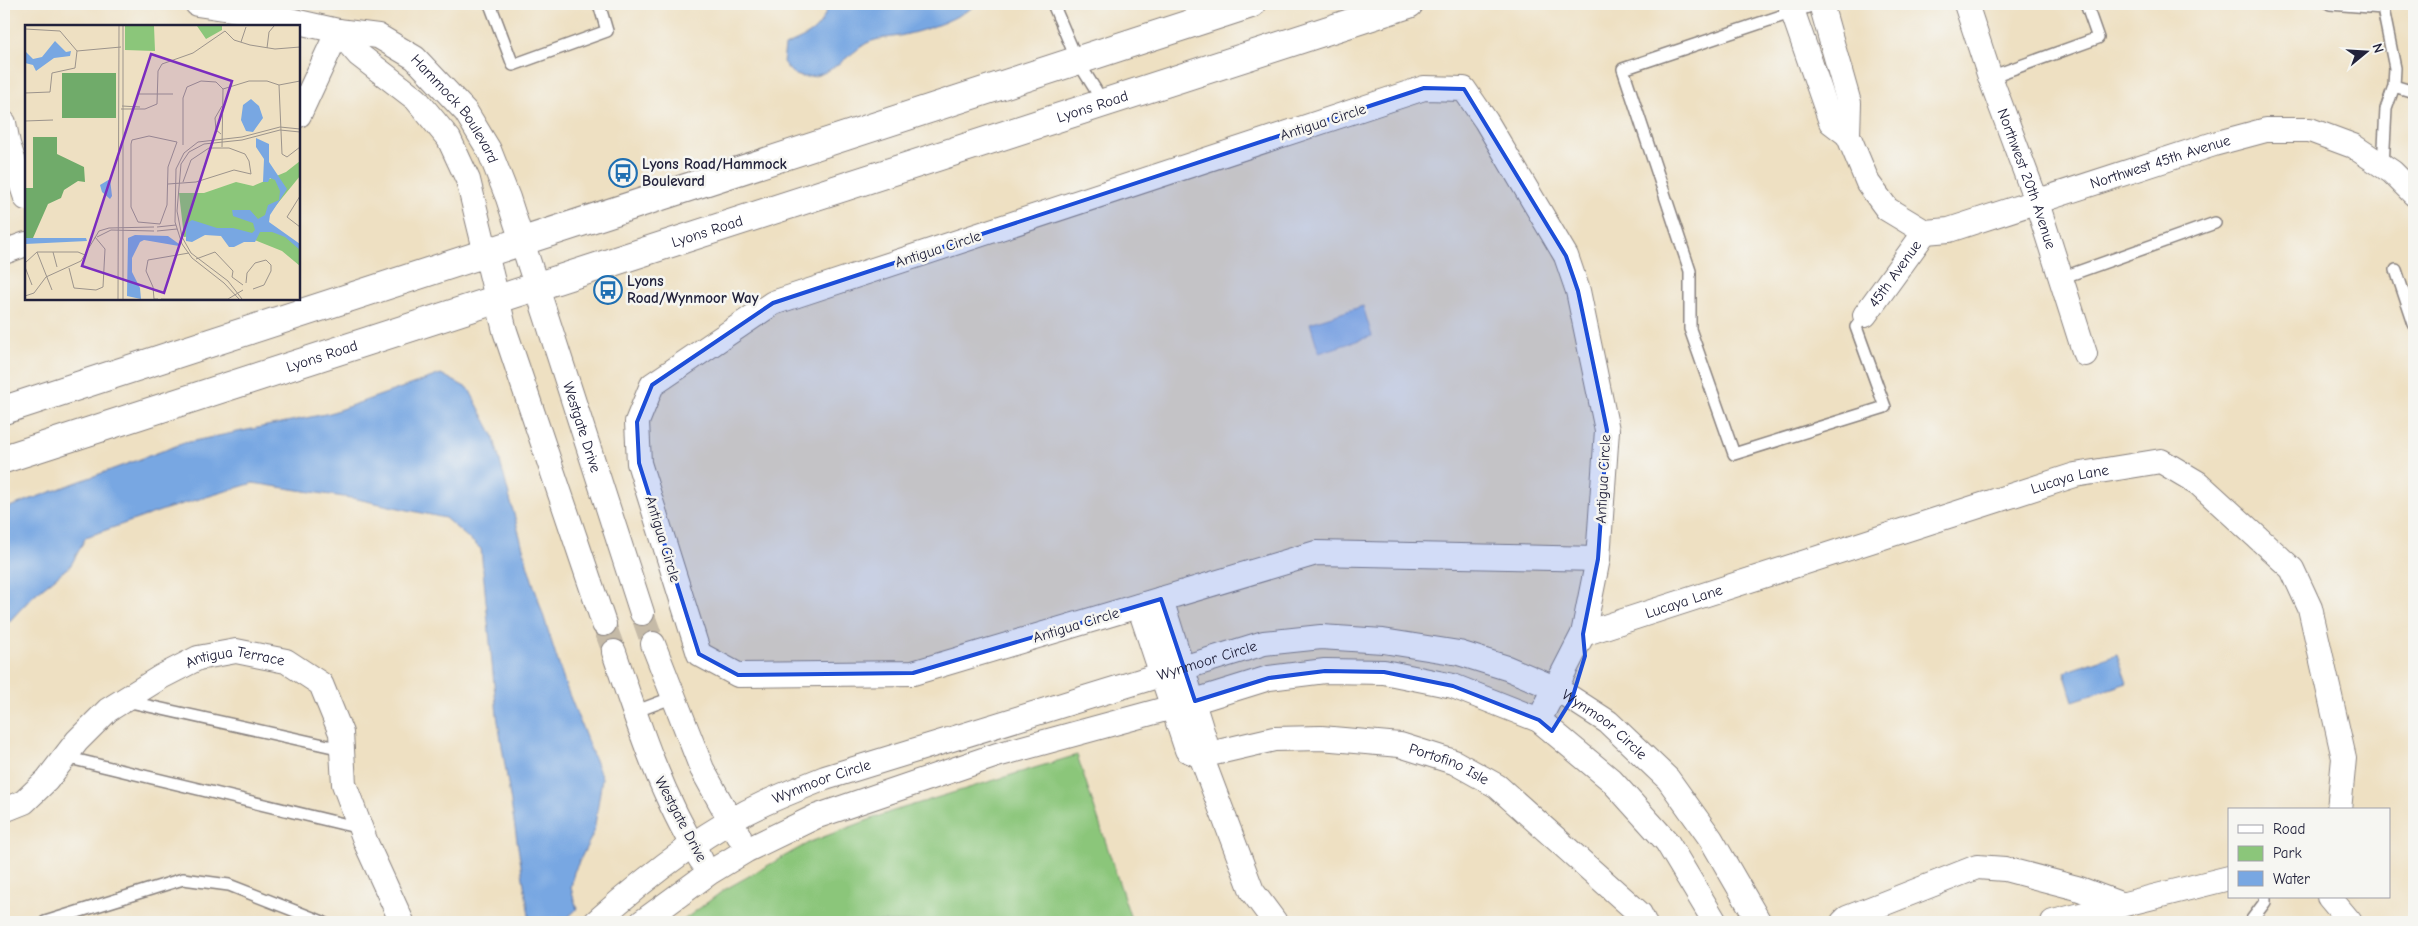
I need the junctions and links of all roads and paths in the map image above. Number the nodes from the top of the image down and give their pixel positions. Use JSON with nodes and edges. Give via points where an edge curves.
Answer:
{"nodes":[{"id":1,"x":197,"y":4,"type":"edge"},
{"id":2,"x":490,"y":4,"type":"edge"},
{"id":3,"x":599,"y":4,"type":"edge"},
{"id":4,"x":1053,"y":4,"type":"edge"},
{"id":5,"x":1251,"y":4,"type":"edge"},
{"id":6,"x":1409,"y":4,"type":"edge"},
{"id":7,"x":1817,"y":4,"type":"edge"},
{"id":8,"x":1821,"y":4,"type":"edge"},
{"id":9,"x":1966,"y":4,"type":"edge"},
{"id":10,"x":2086,"y":4,"type":"edge"},
{"id":11,"x":2330,"y":4,"type":"edge"},
{"id":12,"x":2383,"y":6,"type":"edge"},
{"id":13,"x":1791,"y":8,"type":"edge"},
{"id":14,"x":338,"y":30,"type":"junction"},
{"id":15,"x":1077,"y":60,"type":"junction"},
{"id":16,"x":1990,"y":77,"type":"junction"},
{"id":17,"x":2394,"y":86,"type":"junction"},
{"id":18,"x":2414,"y":92,"type":"edge"},
{"id":19,"x":1103,"y":102,"type":"junction"},
{"id":20,"x":300,"y":114,"type":"edge"},
{"id":21,"x":4,"y":123,"type":"edge"},
{"id":22,"x":1848,"y":135,"type":"junction"},
{"id":23,"x":2387,"y":169,"type":"junction"},
{"id":24,"x":2414,"y":194,"type":"edge"},
{"id":25,"x":25,"y":195,"type":"edge"},
{"id":26,"x":2037,"y":203,"type":"junction"},
{"id":27,"x":2215,"y":222,"type":"dead end"},
{"id":28,"x":1925,"y":232,"type":"junction"},
{"id":29,"x":520,"y":240,"type":"junction"},
{"id":30,"x":25,"y":244,"type":"edge"},
{"id":31,"x":4,"y":252,"type":"edge"},
{"id":32,"x":486,"y":253,"type":"junction"},
{"id":33,"x":2396,"y":270,"type":"dead end"},
{"id":34,"x":2061,"y":278,"type":"junction"},
{"id":35,"x":536,"y":286,"type":"junction"},
{"id":36,"x":496,"y":298,"type":"junction"},
{"id":37,"x":1865,"y":315,"type":"joint"},
{"id":38,"x":2414,"y":324,"type":"edge"},
{"id":39,"x":2085,"y":354,"type":"dead end"},
{"id":40,"x":4,"y":410,"type":"edge"},
{"id":41,"x":4,"y":459,"type":"edge"},
{"id":42,"x":1598,"y":560,"type":"junction"},
{"id":43,"x":1161,"y":599,"type":"junction"},
{"id":44,"x":1139,"y":606,"type":"junction"},
{"id":45,"x":642,"y":613,"type":"tunnel mouth"},
{"id":46,"x":604,"y":624,"type":"tunnel mouth"},
{"id":47,"x":1583,"y":634,"type":"junction"},
{"id":48,"x":652,"y":644,"type":"tunnel mouth"},
{"id":49,"x":614,"y":652,"type":"tunnel mouth"},
{"id":50,"x":1172,"y":672,"type":"junction"},
{"id":51,"x":1564,"y":694,"type":"junction"},
{"id":52,"x":674,"y":697,"type":"junction"},
{"id":53,"x":124,"y":700,"type":"junction"},
{"id":54,"x":1194,"y":701,"type":"junction"},
{"id":55,"x":1171,"y":707,"type":"junction"},
{"id":56,"x":634,"y":712,"type":"junction"},
{"id":57,"x":1546,"y":725,"type":"junction"},
{"id":58,"x":342,"y":749,"type":"junction"},
{"id":59,"x":1201,"y":756,"type":"junction"},
{"id":60,"x":65,"y":757,"type":"junction"},
{"id":61,"x":2339,"y":808,"type":"edge"},
{"id":62,"x":4,"y":810,"type":"edge"},
{"id":63,"x":731,"y":822,"type":"junction"},
{"id":64,"x":360,"y":828,"type":"junction"},
{"id":65,"x":693,"y":846,"type":"junction"},
{"id":66,"x":747,"y":850,"type":"junction"},
{"id":67,"x":710,"y":873,"type":"junction"},
{"id":68,"x":2228,"y":878,"type":"edge"},
{"id":69,"x":2265,"y":898,"type":"edge"},
{"id":70,"x":2330,"y":898,"type":"edge"},
{"id":71,"x":2120,"y":904,"type":"junction"},
{"id":72,"x":45,"y":922,"type":"edge"},
{"id":73,"x":323,"y":922,"type":"edge"},
{"id":74,"x":402,"y":922,"type":"edge"},
{"id":75,"x":596,"y":922,"type":"edge"},
{"id":76,"x":642,"y":922,"type":"edge"},
{"id":77,"x":1275,"y":922,"type":"edge"},
{"id":78,"x":1644,"y":922,"type":"edge"},
{"id":79,"x":1715,"y":922,"type":"edge"},
{"id":80,"x":1759,"y":922,"type":"edge"},
{"id":81,"x":1843,"y":922,"type":"edge"},
{"id":82,"x":2053,"y":922,"type":"edge"},
{"id":83,"x":2250,"y":922,"type":"edge"},
{"id":84,"x":2350,"y":922,"type":"edge"}],
"edges":[{"from":1,"to":14,"type":"street","name":"Hammock Boulevard"},
{"from":2,"to":3,"type":"lane","via":[[513,65],[607,31]]},
{"from":4,"to":15,"type":"lane"},
{"from":5,"to":15,"type":"main road"},
{"from":6,"to":19,"type":"main road","name":"Lyons Road"},
{"from":7,"to":13,"type":"lane"},
{"from":8,"to":22,"type":"street","via":[[1849,103]]},
{"from":9,"to":16,"type":"street","name":"Northwest 20th Avenue"},
{"from":10,"to":16,"type":"lane","via":[[2098,38]]},
{"from":11,"to":12,"type":"lane"},
{"from":12,"to":17,"type":"lane","via":[[2395,68]]},
{"from":13,"to":22,"type":"street","via":[[1831,122]]},
{"from":13,"to":37,"type":"lane","via":[[1623,68],[1690,272],[1690,329],[1734,454],[1885,407],[1856,327]]},
{"from":14,"to":20,"type":"street"},
{"from":14,"to":29,"type":"street","name":"Hammock Boulevard","via":[[378,36],[415,58],[466,112],[489,150]]},
{"from":14,"to":32,"type":"street","name":"Hammock Boulevard","via":[[359,54],[416,99],[449,139],[468,180]]},
{"from":15,"to":19,"type":"lane"},
{"from":15,"to":29,"type":"main road"},
{"from":16,"to":26,"type":"street","name":"Northwest 20th Avenue"},
{"from":17,"to":18,"type":"lane"},
{"from":17,"to":23,"type":"lane","via":[[2386,109]]},
{"from":19,"to":35,"type":"main road","name":"Lyons Road"},
{"from":21,"to":25,"type":"street"},
{"from":22,"to":28,"type":"street","via":[[1868,183],[1887,209]]},
{"from":23,"to":24,"type":"street","name":"Northwest 45th Avenue"},
{"from":23,"to":26,"type":"street","name":"Northwest 45th Avenue","via":[[2353,146],[2310,130],[2266,130]]},
{"from":26,"to":28,"type":"street","name":"Northwest 45th Avenue","via":[[1949,230]]},
{"from":26,"to":34,"type":"street","name":"Northwest 20th Avenue"},
{"from":27,"to":34,"type":"lane"},
{"from":28,"to":37,"type":"street","name":"45th Avenue"},
{"from":29,"to":32,"type":"main road"},
{"from":29,"to":35,"type":"street","name":"Westgate Drive"},
{"from":30,"to":31,"type":"street"},
{"from":32,"to":36,"type":"street"},
{"from":32,"to":40,"type":"main road"},
{"from":33,"to":38,"type":"lane"},
{"from":34,"to":39,"type":"street","name":"Northwest 20th Avenue"},
{"from":35,"to":36,"type":"main road","name":"Lyons Road"},
{"from":35,"to":45,"type":"street","name":"Westgate Drive"},
{"from":36,"to":41,"type":"main road","name":"Lyons Road"},
{"from":36,"to":46,"type":"street"},
{"from":42,"to":43,"type":"street","name":"Antigua Circle","via":[[1316,553]]},
{"from":42,"to":44,"type":"street","name":"Antigua Circle","via":[[1607,430],[1578,291],[1566,256],[1486,121],[1464,90],[1424,88],[772,303],[652,385],[637,422],[639,462],[698,654],[738,675],[913,672]]},
{"from":42,"to":47,"type":"street","name":"Antigua Circle"},
{"from":43,"to":44,"type":"street","name":"Antigua Circle"},
{"from":43,"to":50,"type":"street","name":"Antigua Circle"},
{"from":44,"to":50,"type":"street","name":"Antigua Circle"},
{"from":47,"to":51,"type":"street","name":"Antigua Circle"},
{"from":47,"to":61,"type":"street","name":"Lucaya Lane","via":[[2075,475],[2161,461],[2198,483],[2292,568],[2310,608],[2344,758]]},
{"from":48,"to":52,"type":"street"},
{"from":49,"to":56,"type":"street","name":"Westgate Drive"},
{"from":50,"to":51,"type":"street","name":"Wynmoor Circle","via":[[1264,643],[1321,637],[1383,640],[1459,653],[1508,668]]},
{"from":50,"to":54,"type":"street","name":"Antigua Circle"},
{"from":50,"to":55,"type":"street","name":"Antigua Circle"},
{"from":50,"to":63,"type":"street","name":"Wynmoor Circle","via":[[825,778],[764,803]]},
{"from":51,"to":57,"type":"street","name":"Antigua Circle"},
{"from":51,"to":80,"type":"street","name":"Wynmoor Circle","via":[[1608,722],[1668,779],[1711,839]]},
{"from":52,"to":56,"type":"lane"},
{"from":52,"to":63,"type":"street","via":[[702,769]]},
{"from":53,"to":58,"type":"lane"},
{"from":53,"to":58,"type":"street","name":"Antigua Terrace","via":[[198,658],[236,651],[286,661],[321,684],[341,733]]},
{"from":53,"to":60,"type":"street","name":"Antigua Terrace","via":[[108,710]]},
{"from":54,"to":55,"type":"street","name":"Wynmoor Circle"},
{"from":54,"to":57,"type":"street","name":"Wynmoor Circle","via":[[1269,678],[1325,671],[1384,672],[1452,686]]},
{"from":54,"to":59,"type":"street","via":[[1205,741]]},
{"from":55,"to":59,"type":"street","via":[[1187,750]]},
{"from":55,"to":66,"type":"street","name":"Wynmoor Circle","via":[[997,755],[815,818]]},
{"from":56,"to":65,"type":"street","name":"Westgate Drive","via":[[649,757]]},
{"from":57,"to":79,"type":"street","name":"Wynmoor Circle","via":[[1611,780],[1667,842]]},
{"from":58,"to":64,"type":"street","name":"Antigua Terrace","via":[[344,784]]},
{"from":59,"to":77,"type":"street","via":[[1252,891]]},
{"from":59,"to":78,"type":"street","name":"Portofino Isle","via":[[1274,739],[1321,738],[1400,745],[1454,762],[1497,786],[1640,914]]},
{"from":60,"to":62,"type":"street","name":"Antigua Terrace","via":[[24,802]]},
{"from":60,"to":64,"type":"lane"},
{"from":63,"to":65,"type":"street","name":"Wynmoor Circle"},
{"from":63,"to":66,"type":"street"},
{"from":64,"to":74,"type":"street","name":"Antigua Terrace"},
{"from":65,"to":67,"type":"street","name":"Westgate Drive"},
{"from":65,"to":75,"type":"street","name":"Wynmoor Circle"},
{"from":66,"to":67,"type":"street","name":"Wynmoor Circle"},
{"from":67,"to":76,"type":"street","name":"Wynmoor Circle"},
{"from":68,"to":71,"type":"street"},
{"from":69,"to":83,"type":"lane"},
{"from":70,"to":84,"type":"street"},
{"from":71,"to":81,"type":"street","via":[[2078,888],[2005,869],[1977,867]]},
{"from":71,"to":82,"type":"street"},
{"from":72,"to":73,"type":"lane","via":[[183,879],[229,885]]}]}
